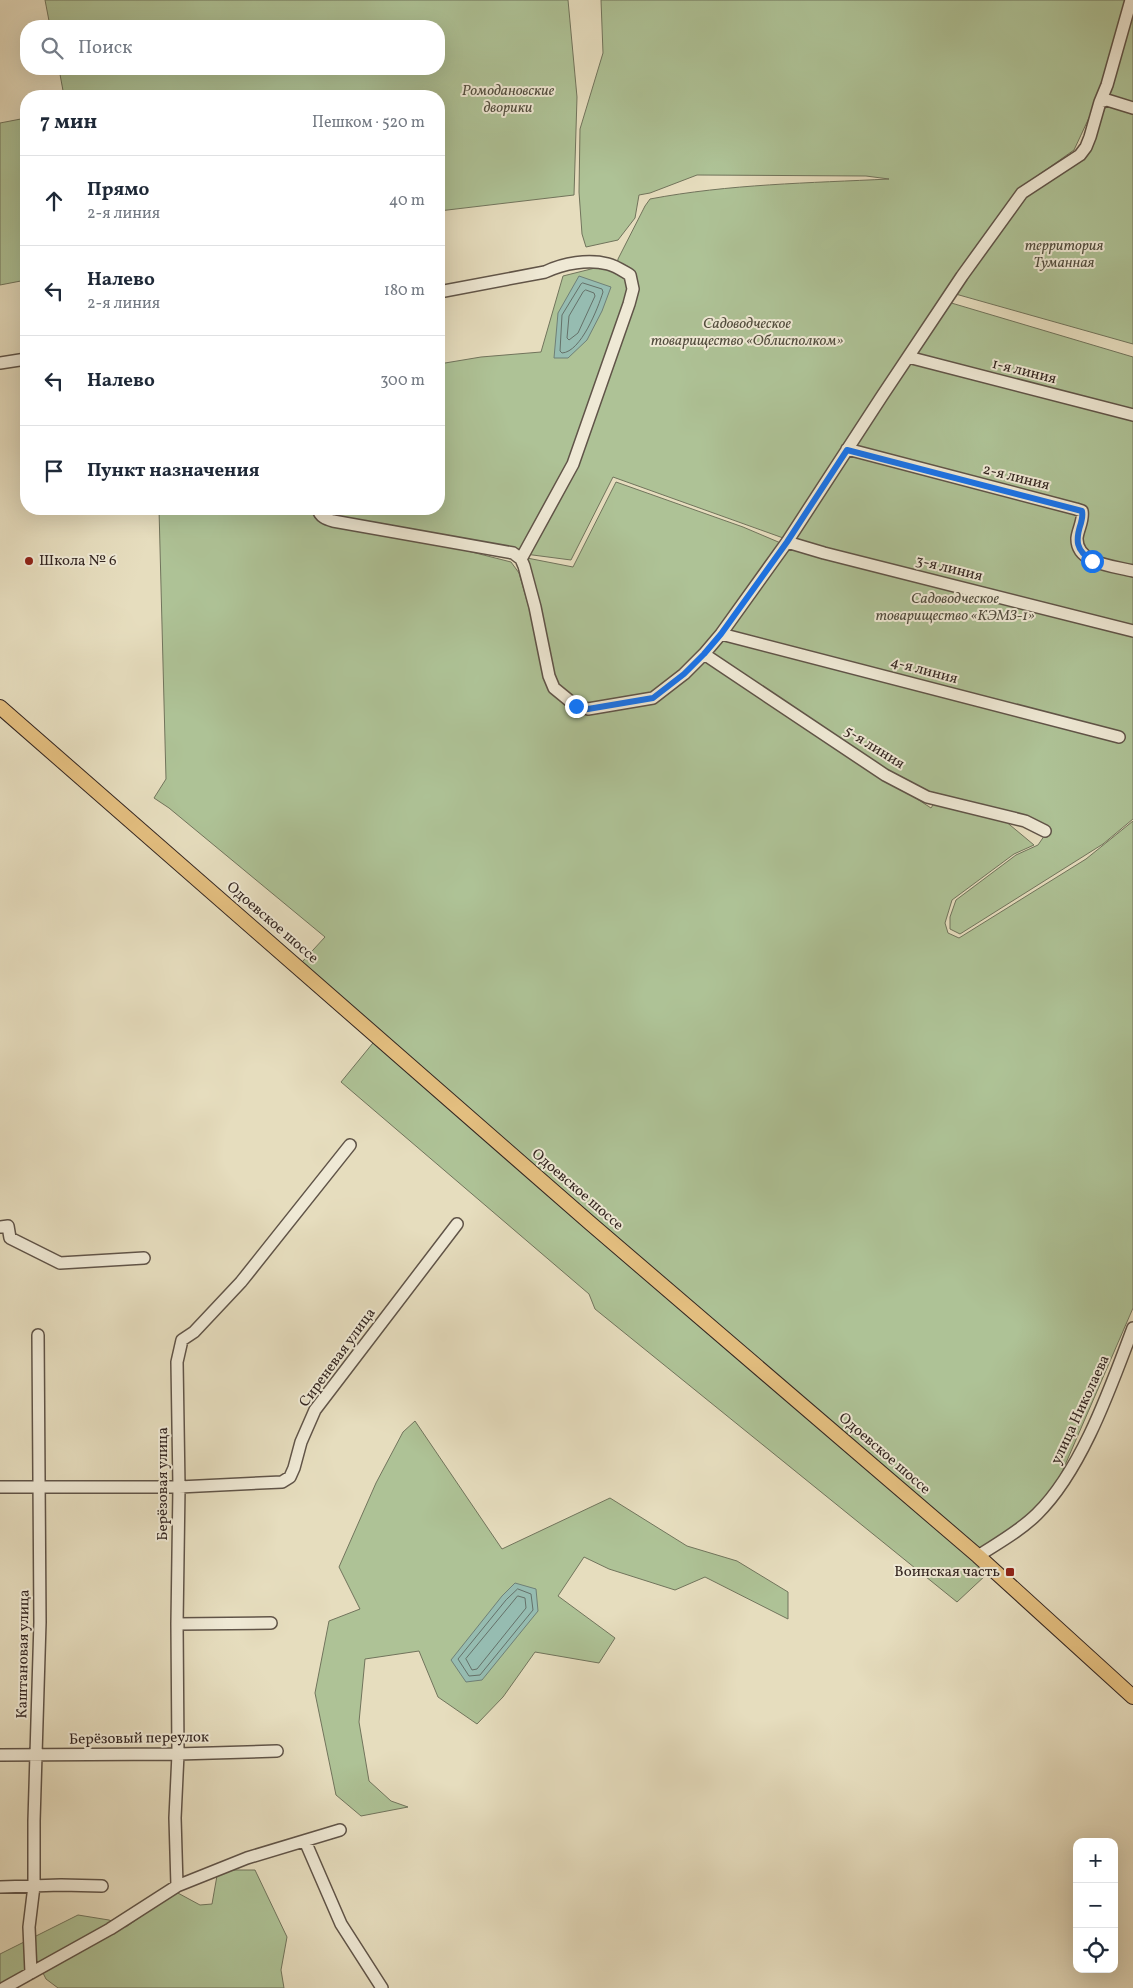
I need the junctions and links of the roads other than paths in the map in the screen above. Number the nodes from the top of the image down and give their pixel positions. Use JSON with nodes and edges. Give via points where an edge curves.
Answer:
{"nodes":[{"id":1,"x":1131,"y":0,"type":"edge"},
{"id":2,"x":1100,"y":102,"type":"junction"},
{"id":3,"x":1133,"y":108,"type":"edge"},
{"id":4,"x":445,"y":291,"type":"edge"},
{"id":5,"x":908,"y":357,"type":"junction"},
{"id":6,"x":20,"y":361,"type":"edge"},
{"id":7,"x":0,"y":363,"type":"edge"},
{"id":8,"x":1133,"y":415,"type":"edge"},
{"id":9,"x":847,"y":450,"type":"junction"},
{"id":10,"x":321,"y":515,"type":"edge"},
{"id":11,"x":787,"y":542,"type":"junction"},
{"id":12,"x":521,"y":559,"type":"junction"},
{"id":13,"x":1133,"y":571,"type":"edge"},
{"id":14,"x":1133,"y":631,"type":"edge"},
{"id":15,"x":721,"y":634,"type":"junction"},
{"id":16,"x":704,"y":654,"type":"junction"},
{"id":17,"x":0,"y":707,"type":"edge"},
{"id":18,"x":1119,"y":737,"type":"dead end"},
{"id":19,"x":1045,"y":831,"type":"dead end"},
{"id":20,"x":350,"y":1145,"type":"dead end"},
{"id":21,"x":457,"y":1224,"type":"dead end"},
{"id":22,"x":0,"y":1227,"type":"edge"},
{"id":23,"x":144,"y":1258,"type":"dead end"},
{"id":24,"x":1133,"y":1328,"type":"edge"},
{"id":25,"x":38,"y":1334,"type":"dead end"},
{"id":26,"x":0,"y":1487,"type":"edge"},
{"id":27,"x":39,"y":1487,"type":"junction"},
{"id":28,"x":179,"y":1487,"type":"junction"},
{"id":29,"x":978,"y":1556,"type":"junction"},
{"id":30,"x":271,"y":1623,"type":"dead end"},
{"id":31,"x":177,"y":1624,"type":"junction"},
{"id":32,"x":1133,"y":1697,"type":"edge"},
{"id":33,"x":277,"y":1751,"type":"dead end"},
{"id":34,"x":178,"y":1754,"type":"junction"},
{"id":35,"x":0,"y":1755,"type":"edge"},
{"id":36,"x":37,"y":1755,"type":"junction"},
{"id":37,"x":340,"y":1830,"type":"dead end"},
{"id":38,"x":305,"y":1841,"type":"junction"},
{"id":39,"x":34,"y":1886,"type":"junction"},
{"id":40,"x":102,"y":1886,"type":"dead end"},
{"id":41,"x":177,"y":1886,"type":"junction"},
{"id":42,"x":0,"y":1887,"type":"edge"},
{"id":43,"x":31,"y":1973,"type":"junction"},
{"id":44,"x":4,"y":1988,"type":"edge"},
{"id":45,"x":382,"y":1988,"type":"edge"}],
"edges":[{"from":1,"to":2,"type":"street"},
{"from":2,"to":3,"type":"street","via":[[1107,100]]},
{"from":2,"to":5,"type":"street","via":[[1086,147],[1080,155],[1022,193]]},
{"from":4,"to":12,"type":"street","via":[[545,272],[568,264],[610,264],[630,275],[633,288],[573,464]]},
{"from":5,"to":8,"type":"street","name":"1-я линия"},
{"from":5,"to":9,"type":"street"},
{"from":6,"to":7,"type":"street"},
{"from":9,"to":11,"type":"street"},
{"from":9,"to":13,"type":"street","name":"2-я линия","via":[[1082,511],[1077,540],[1082,554],[1092,561]]},
{"from":10,"to":12,"type":"street","via":[[333,521],[513,553]]},
{"from":11,"to":14,"type":"street","name":"3-я линия"},
{"from":11,"to":15,"type":"street"},
{"from":12,"to":16,"type":"street","via":[[549,676],[554,688],[576,706],[588,709],[653,698]]},
{"from":15,"to":16,"type":"street"},
{"from":15,"to":18,"type":"street","name":"4-я линия"},
{"from":16,"to":19,"type":"street","name":"5-я линия","via":[[885,775],[927,797],[1025,821]]},
{"from":17,"to":29,"type":"main road","name":"Одоевское шоссе","via":[[582,1217]]},
{"from":20,"to":28,"type":"street","name":"Берёзовая улица","via":[[241,1282],[194,1332],[182,1340],[177,1362]]},
{"from":21,"to":28,"type":"street","name":"Сиреневая улица","via":[[315,1410],[290,1477],[282,1482]]},
{"from":22,"to":23,"type":"street","via":[[8,1226],[10,1238],[60,1263]]},
{"from":24,"to":29,"type":"street","name":"улица Николаева","via":[[1094,1424],[1058,1491],[1037,1514]]},
{"from":25,"to":27,"type":"street","name":"Каштановая улица"},
{"from":26,"to":27,"type":"street","name":"Сиреневая улица"},
{"from":27,"to":28,"type":"street","name":"Сиреневая улица"},
{"from":27,"to":36,"type":"street","name":"Каштановая улица"},
{"from":28,"to":31,"type":"street","name":"Берёзовая улица"},
{"from":29,"to":32,"type":"main road","name":"Одоевское шоссе"},
{"from":30,"to":31,"type":"street"},
{"from":31,"to":34,"type":"street","name":"Берёзовая улица"},
{"from":33,"to":34,"type":"street","name":"Берёзовый переулок"},
{"from":34,"to":36,"type":"street","name":"Берёзовый переулок"},
{"from":34,"to":41,"type":"street","name":"Берёзовая улица","via":[[175,1818]]},
{"from":35,"to":36,"type":"street","name":"Берёзовый переулок"},
{"from":36,"to":39,"type":"street","name":"Каштановая улица"},
{"from":37,"to":38,"type":"street"},
{"from":38,"to":41,"type":"street","via":[[246,1858]]},
{"from":38,"to":45,"type":"street","via":[[341,1924]]},
{"from":39,"to":40,"type":"street"},
{"from":39,"to":42,"type":"street"},
{"from":39,"to":43,"type":"street","name":"Каштановая улица","via":[[29,1927]]},
{"from":41,"to":43,"type":"street","via":[[110,1929]]},
{"from":43,"to":44,"type":"street"}]}
